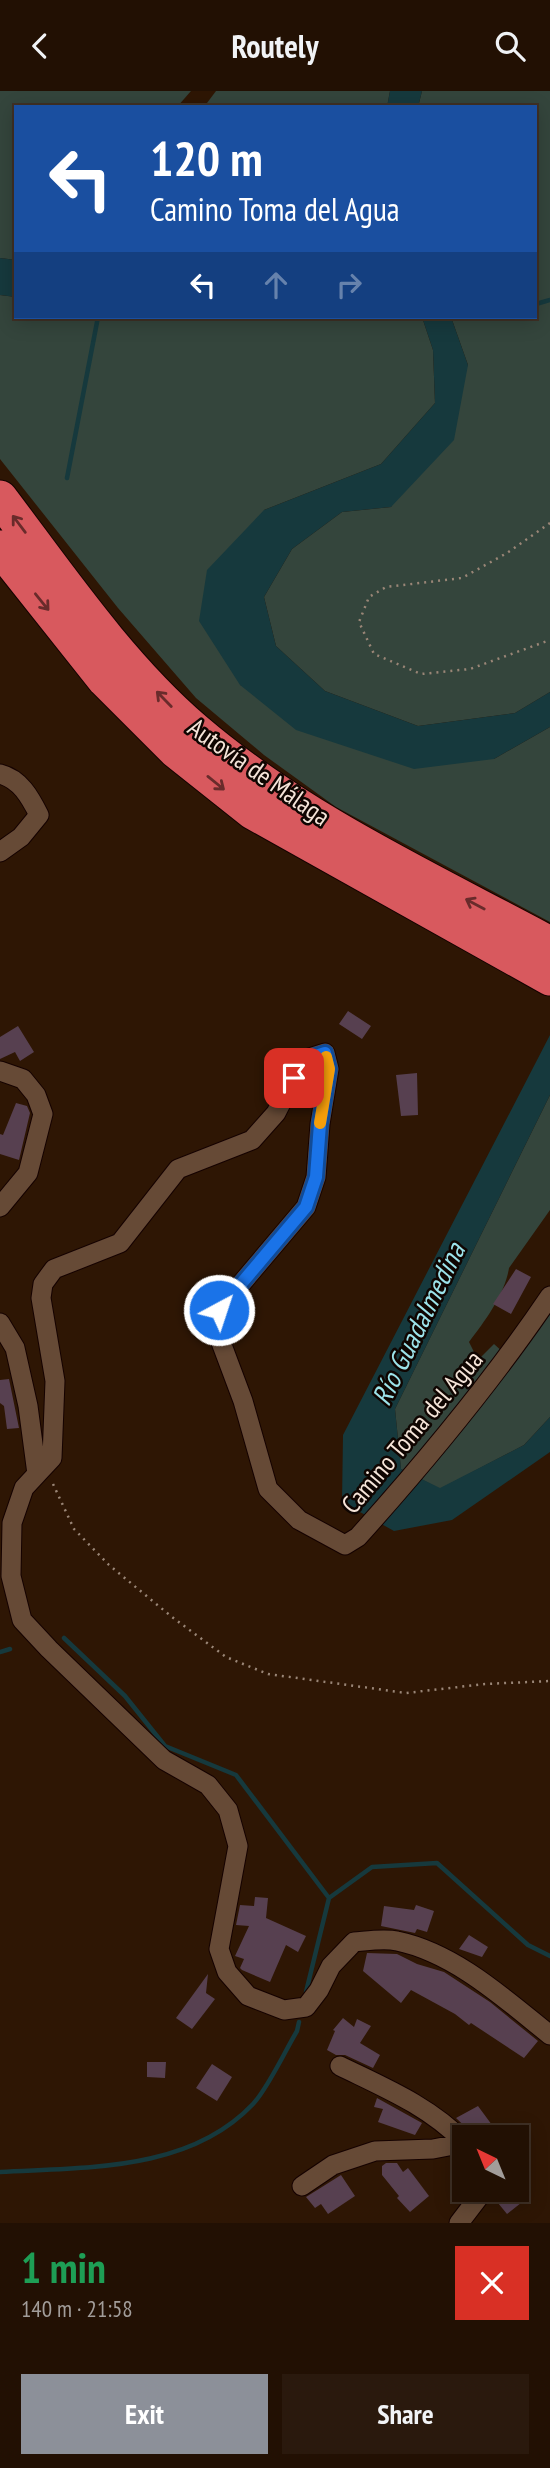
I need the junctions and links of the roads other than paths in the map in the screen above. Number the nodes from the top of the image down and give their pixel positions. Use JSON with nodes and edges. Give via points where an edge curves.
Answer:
{"nodes":[{"id":1,"x":0,"y":498,"type":"edge"},
{"id":2,"x":0,"y":548,"type":"edge"},
{"id":3,"x":0,"y":774,"type":"edge"},
{"id":4,"x":0,"y":852,"type":"edge"},
{"id":5,"x":539,"y":955,"type":"edge"},
{"id":6,"x":0,"y":1071,"type":"edge"},
{"id":7,"x":0,"y":1207,"type":"edge"},
{"id":8,"x":550,"y":1296,"type":"edge"},
{"id":9,"x":0,"y":1323,"type":"edge"},
{"id":10,"x":37,"y":1474,"type":"junction"},
{"id":11,"x":550,"y":2035,"type":"edge"},
{"id":12,"x":340,"y":2066,"type":"dead end"},
{"id":13,"x":452,"y":2129,"type":"edge"},
{"id":14,"x":452,"y":2145,"type":"edge"},
{"id":15,"x":302,"y":2186,"type":"dead end"},
{"id":16,"x":475,"y":2202,"type":"edge"},
{"id":17,"x":459,"y":2223,"type":"edge"}],
"edges":[{"from":5,"to":1,"type":"highway","name":"Autovía de Málaga","one_way":true,"via":[[267,785],[194,730],[126,660]]},
{"from":2,"to":5,"type":"highway","name":"Autovía de Málaga","one_way":true,"via":[[105,680],[175,750],[253,812]]},
{"from":3,"to":4,"type":"street","via":[[10,776],[29,795],[39,815],[21,837]]},
{"from":6,"to":7,"type":"street","via":[[23,1079],[43,1114],[28,1173]]},
{"from":8,"to":10,"type":"street","name":"Camino Toma del Agua","via":[[442,1443],[358,1537],[345,1545],[299,1520],[268,1489],[216,1329],[219,1310],[306,1207],[316,1177],[329,1069],[325,1053],[303,1060],[276,1113],[252,1140],[178,1169],[120,1243],[54,1269],[43,1284],[41,1298],[55,1381],[52,1458]]},
{"from":9,"to":10,"type":"street","via":[[15,1347]]},
{"from":10,"to":11,"type":"street","via":[[23,1487],[12,1523],[11,1576],[22,1620],[164,1761],[208,1785],[228,1810],[238,1846],[219,1949],[226,1972],[248,1996],[284,2010],[306,2007],[331,1966],[354,1942],[395,1940],[436,1952]]},
{"from":12,"to":13,"type":"street","via":[[417,2104]]},
{"from":14,"to":15,"type":"street","via":[[375,2151],[333,2165]]},
{"from":16,"to":17,"type":"street"}]}
